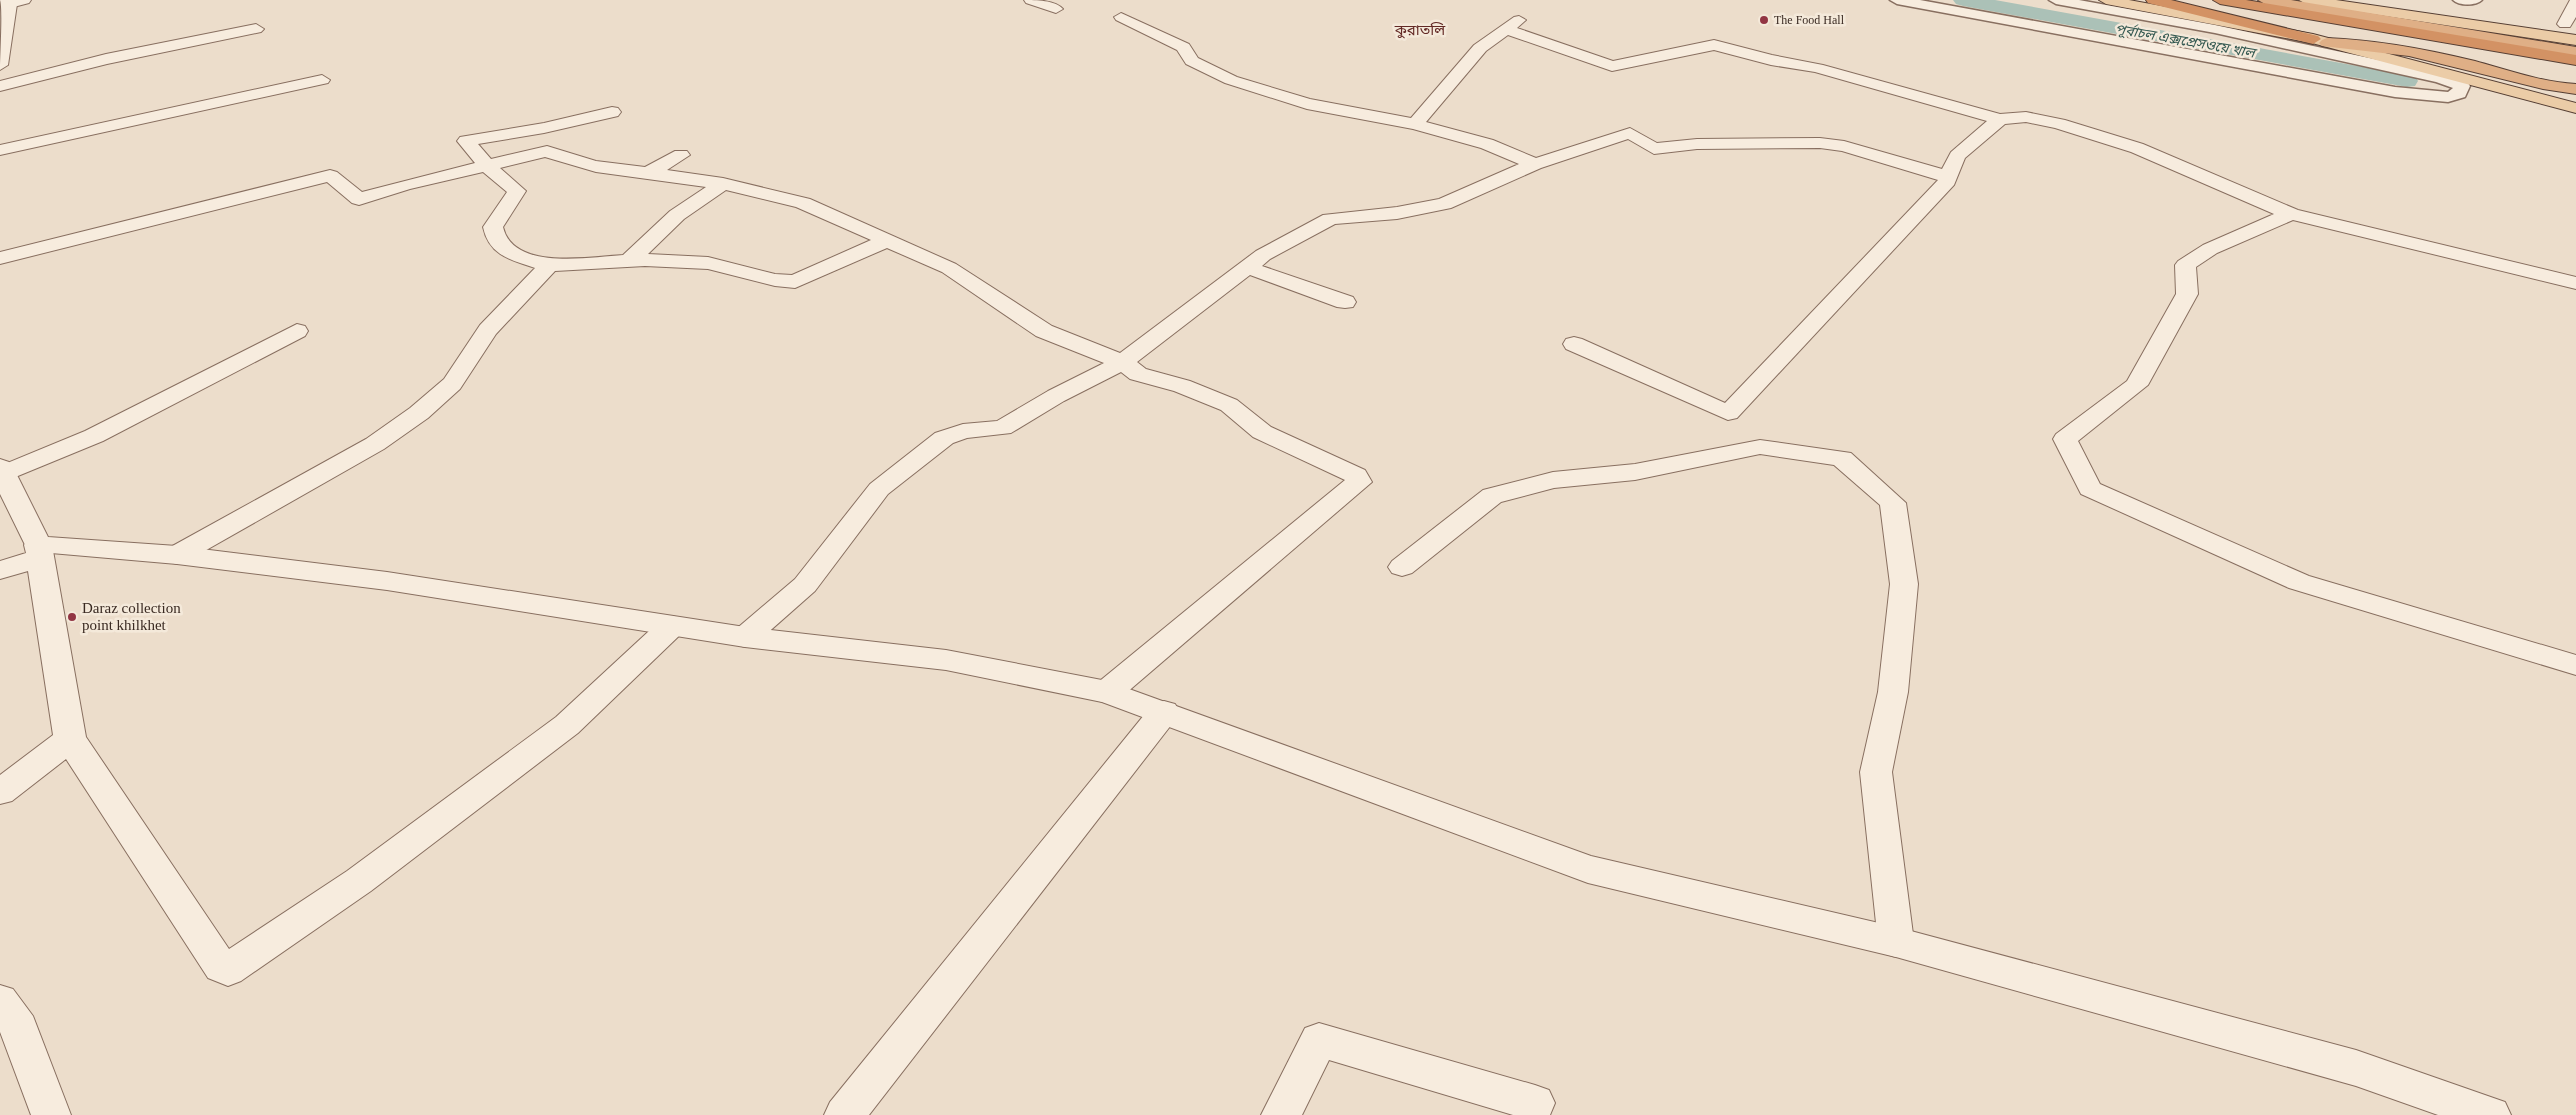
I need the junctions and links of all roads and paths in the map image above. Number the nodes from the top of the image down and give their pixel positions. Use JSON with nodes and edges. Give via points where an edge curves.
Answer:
{"nodes":[{"id":1,"x":1031,"y":0,"type":"edge"},
{"id":2,"x":1897,"y":0,"type":"edge"},
{"id":3,"x":2056,"y":0,"type":"edge"},
{"id":4,"x":2106,"y":0,"type":"edge"},
{"id":5,"x":2153,"y":0,"type":"edge"},
{"id":6,"x":2220,"y":0,"type":"edge"},
{"id":7,"x":2265,"y":0,"type":"edge"},
{"id":8,"x":2306,"y":0,"type":"edge"},
{"id":9,"x":2460,"y":0,"type":"edge"},
{"id":10,"x":2475,"y":0,"type":"edge"},
{"id":11,"x":13,"y":1,"type":"edge"},
{"id":12,"x":2576,"y":2,"type":"edge"},
{"id":13,"x":1056,"y":10,"type":"dead end"},
{"id":14,"x":1121,"y":17,"type":"dead end"},
{"id":15,"x":1519,"y":20,"type":"dead end"},
{"id":16,"x":2565,"y":24,"type":"dead end"},
{"id":17,"x":256,"y":28,"type":"dead end"},
{"id":18,"x":1504,"y":29,"type":"junction"},
{"id":19,"x":2576,"y":40,"type":"edge"},
{"id":20,"x":2320,"y":41,"type":"junction"},
{"id":21,"x":2576,"y":52,"type":"edge"},
{"id":22,"x":2576,"y":60,"type":"edge"},
{"id":23,"x":0,"y":65,"type":"edge"},
{"id":24,"x":322,"y":80,"type":"dead end"},
{"id":25,"x":0,"y":86,"type":"edge"},
{"id":26,"x":2576,"y":89,"type":"edge"},
{"id":27,"x":2576,"y":108,"type":"edge"},
{"id":28,"x":612,"y":112,"type":"dead end"},
{"id":29,"x":2000,"y":118,"type":"junction"},
{"id":30,"x":1415,"y":124,"type":"junction"},
{"id":31,"x":0,"y":150,"type":"edge"},
{"id":32,"x":681,"y":155,"type":"dead end"},
{"id":33,"x":1535,"y":164,"type":"junction"},
{"id":34,"x":487,"y":166,"type":"junction"},
{"id":35,"x":648,"y":173,"type":"junction"},
{"id":36,"x":1949,"y":177,"type":"junction"},
{"id":37,"x":723,"y":184,"type":"junction"},
{"id":38,"x":2291,"y":214,"type":"junction"},
{"id":39,"x":886,"y":241,"type":"junction"},
{"id":40,"x":0,"y":258,"type":"edge"},
{"id":41,"x":630,"y":260,"type":"junction"},
{"id":42,"x":548,"y":265,"type":"junction"},
{"id":43,"x":1246,"y":267,"type":"junction"},
{"id":44,"x":2576,"y":283,"type":"edge"},
{"id":45,"x":1344,"y":302,"type":"dead end"},
{"id":46,"x":297,"y":332,"type":"dead end"},
{"id":47,"x":1574,"y":344,"type":"dead end"},
{"id":48,"x":1123,"y":362,"type":"junction"},
{"id":49,"x":2,"y":470,"type":"edge"},
{"id":50,"x":39,"y":552,"type":"junction"},
{"id":51,"x":177,"y":555,"type":"junction"},
{"id":52,"x":1402,"y":567,"type":"dead end"},
{"id":53,"x":0,"y":570,"type":"edge"},
{"id":54,"x":672,"y":626,"type":"junction"},
{"id":55,"x":744,"y":637,"type":"junction"},
{"id":56,"x":2576,"y":665,"type":"edge"},
{"id":57,"x":1107,"y":692,"type":"junction"},
{"id":58,"x":1164,"y":712,"type":"junction"},
{"id":59,"x":70,"y":739,"type":"junction"},
{"id":60,"x":0,"y":792,"type":"edge"},
{"id":61,"x":1896,"y":942,"type":"junction"},
{"id":62,"x":0,"y":1001,"type":"edge"},
{"id":63,"x":1535,"y":1103,"type":"dead end"},
{"id":64,"x":51,"y":1115,"type":"edge"},
{"id":65,"x":844,"y":1115,"type":"edge"},
{"id":66,"x":1281,"y":1115,"type":"edge"},
{"id":67,"x":2491,"y":1115,"type":"edge"}],
"edges":[{"from":1,"to":13,"type":"street"},
{"from":2,"to":3,"type":"street","via":[[2395,92],[2448,97],[2459,94],[2462,86],[2440,78],[2215,29]]},
{"from":4,"to":20,"type":"main road"},
{"from":5,"to":20,"type":"highway"},
{"from":6,"to":22,"type":"highway"},
{"from":7,"to":21,"type":"highway"},
{"from":8,"to":19,"type":"main road"},
{"from":9,"to":10,"type":"street"},
{"from":11,"to":23,"type":"street"},
{"from":12,"to":16,"type":"street"},
{"from":14,"to":30,"type":"street","via":[[1183,46],[1192,62],[1230,80],[1307,104]]},
{"from":15,"to":18,"type":"street"},
{"from":17,"to":25,"type":"street","via":[[106,59]]},
{"from":18,"to":29,"type":"street","via":[[1612,66],[1714,45],[1817,68]]},
{"from":18,"to":30,"type":"street","via":[[1480,48]]},
{"from":20,"to":26,"type":"highway","via":[[2411,50],[2539,84]]},
{"from":20,"to":27,"type":"main road"},
{"from":24,"to":31,"type":"street"},
{"from":28,"to":34,"type":"street","via":[[466,141]]},
{"from":29,"to":36,"type":"street","via":[[1957,156]]},
{"from":29,"to":38,"type":"street","via":[[2026,117],[2059,124],[2136,148]]},
{"from":30,"to":33,"type":"street","via":[[1487,144]]},
{"from":32,"to":35,"type":"street"},
{"from":33,"to":36,"type":"street","via":[[1630,134],[1654,149],[1697,144],[1844,146]]},
{"from":33,"to":43,"type":"street","via":[[1444,204],[1397,213],[1330,218],[1263,254]]},
{"from":34,"to":35,"type":"street","via":[[547,151],[617,171]]},
{"from":34,"to":40,"type":"street","via":[[359,199],[330,176]]},
{"from":34,"to":42,"type":"street","via":[[517,191],[493,227],[494,240],[504,251]]},
{"from":35,"to":37,"type":"street"},
{"from":36,"to":47,"type":"street","via":[[1728,414]]},
{"from":37,"to":39,"type":"street","via":[[803,203]]},
{"from":37,"to":41,"type":"street","via":[[677,215]]},
{"from":38,"to":44,"type":"street"},
{"from":38,"to":56,"type":"street","via":[[2210,249],[2185,265],[2187,294],[2136,385],[2065,439],[2090,489],[2299,582]]},
{"from":39,"to":41,"type":"street","via":[[795,282],[708,263]]},
{"from":39,"to":48,"type":"street","via":[[949,268],[1044,331]]},
{"from":41,"to":42,"type":"street"},
{"from":42,"to":51,"type":"street","via":[[488,330],[452,384],[419,413],[375,444]]},
{"from":43,"to":45,"type":"street"},
{"from":43,"to":48,"type":"street"},
{"from":46,"to":49,"type":"street","via":[[94,436]]},
{"from":48,"to":55,"type":"street","via":[[1002,428],[963,431],[944,438],[879,489],[805,585]]},
{"from":48,"to":57,"type":"street","via":[[1138,374],[1182,386],[1229,405],[1262,432],[1356,475],[1359,482]]},
{"from":49,"to":50,"type":"street"},
{"from":50,"to":51,"type":"street"},
{"from":50,"to":53,"type":"street"},
{"from":50,"to":59,"type":"street"},
{"from":51,"to":54,"type":"street","via":[[387,581]]},
{"from":52,"to":61,"type":"street","via":[[1492,496],[1544,482],[1634,472],[1760,447],[1842,458],[1893,503],[1904,584],[1893,692],[1876,772]]},
{"from":54,"to":55,"type":"street"},
{"from":54,"to":59,"type":"street","via":[[567,725],[359,881],[228,970],[221,967]]},
{"from":55,"to":57,"type":"street","via":[[946,660]]},
{"from":57,"to":58,"type":"street"},
{"from":58,"to":61,"type":"street","via":[[1588,868]]},
{"from":58,"to":65,"type":"street"},
{"from":59,"to":60,"type":"street"},
{"from":61,"to":67,"type":"street","via":[[2356,1068]]},
{"from":62,"to":64,"type":"street","via":[[19,1028]]},
{"from":63,"to":66,"type":"street","via":[[1318,1040]]}]}
